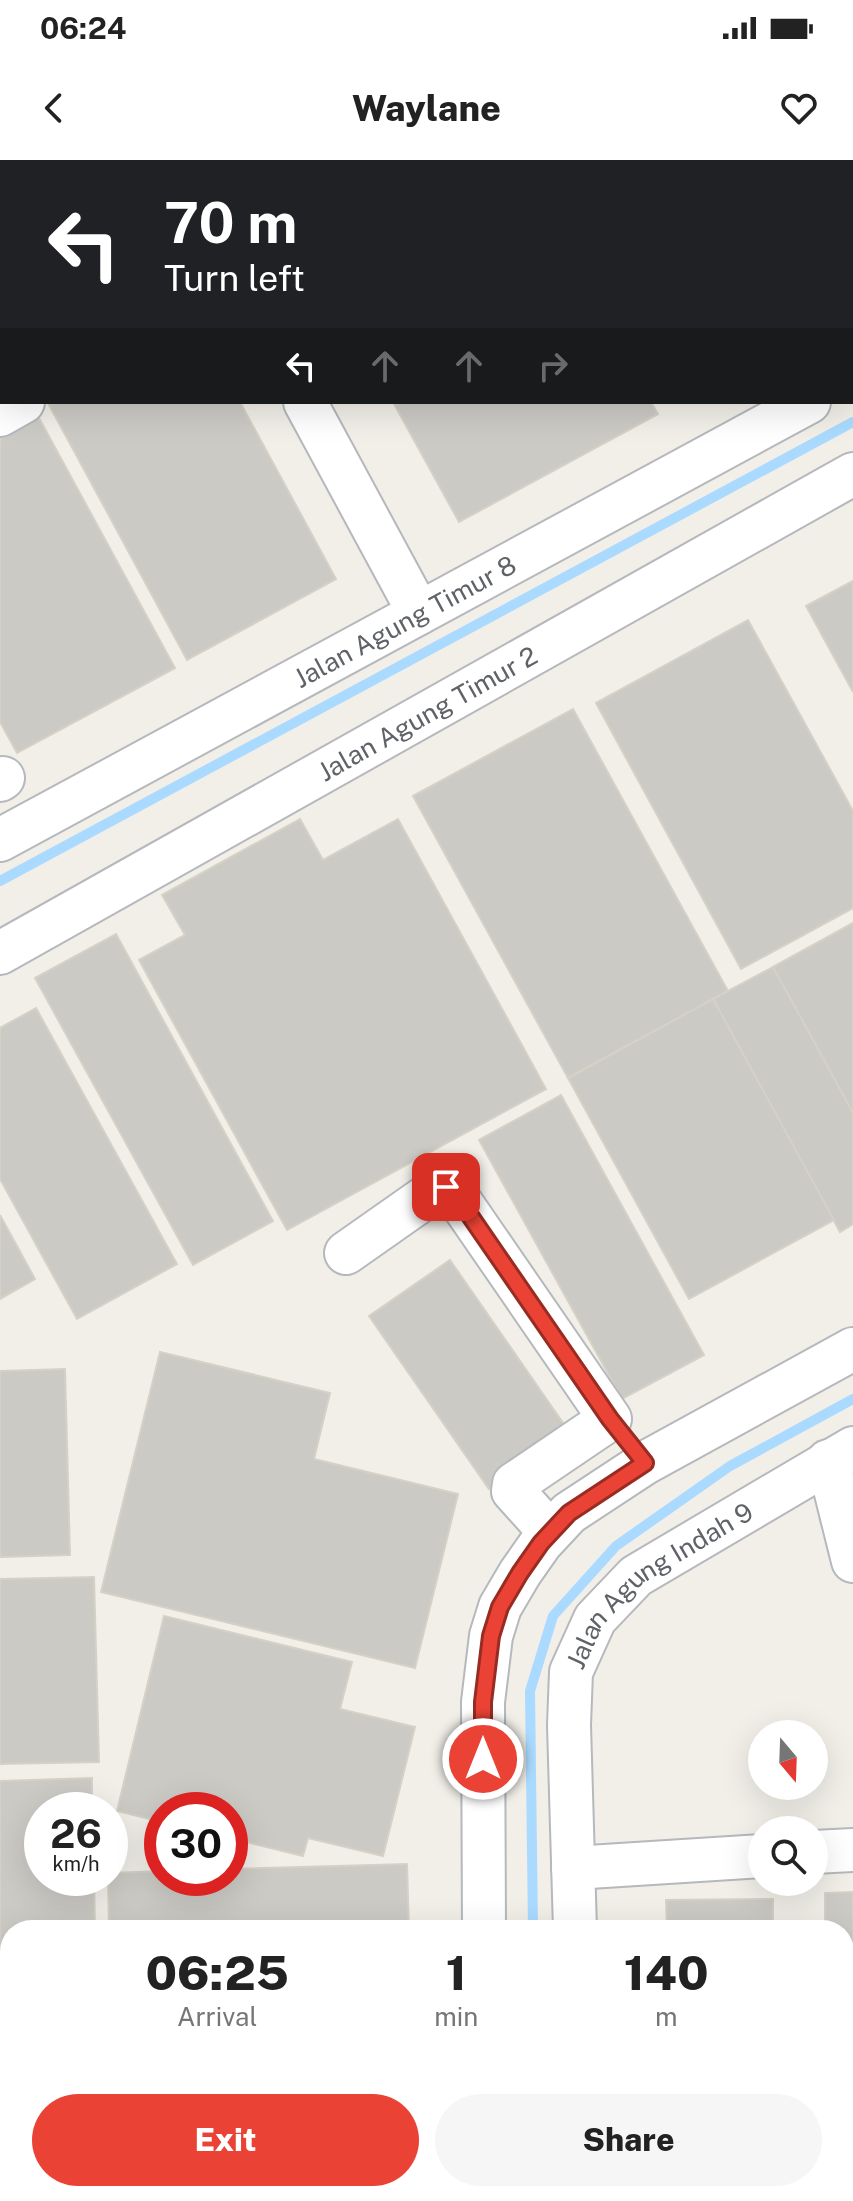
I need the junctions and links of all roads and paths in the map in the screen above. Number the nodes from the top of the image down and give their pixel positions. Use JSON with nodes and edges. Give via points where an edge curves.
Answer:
{"nodes":[{"id":1,"x":19,"y":404,"type":"edge"},
{"id":2,"x":306,"y":404,"type":"edge"},
{"id":3,"x":805,"y":404,"type":"edge"},
{"id":4,"x":0,"y":415,"type":"edge"},
{"id":5,"x":853,"y":474,"type":"edge"},
{"id":6,"x":419,"y":613,"type":"junction"},
{"id":7,"x":0,"y":840,"type":"edge"},
{"id":8,"x":0,"y":953,"type":"edge"},
{"id":9,"x":346,"y":1253,"type":"dead end"},
{"id":10,"x":853,"y":1349,"type":"edge"},
{"id":11,"x":610,"y":1419,"type":"junction"},
{"id":12,"x":841,"y":1454,"type":"edge"},
{"id":13,"x":645,"y":1463,"type":"junction"},
{"id":14,"x":550,"y":1532,"type":"junction"},
{"id":15,"x":853,"y":1561,"type":"edge"},
{"id":16,"x":853,"y":1850,"type":"edge"},
{"id":17,"x":828,"y":1851,"type":"edge"},
{"id":18,"x":748,"y":1857,"type":"edge"},
{"id":19,"x":573,"y":1868,"type":"junction"},
{"id":20,"x":484,"y":1920,"type":"edge"},
{"id":21,"x":575,"y":1920,"type":"edge"}],
"edges":[{"from":1,"to":4,"type":"street"},
{"from":2,"to":6,"type":"street"},
{"from":3,"to":6,"type":"street","name":"Jalan Agung Timur 8"},
{"from":5,"to":8,"type":"street","name":"Jalan Agung Timur 2"},
{"from":6,"to":7,"type":"street","name":"Jalan Agung Timur 8"},
{"from":9,"to":11,"type":"street","via":[[440,1187],[453,1191]]},
{"from":10,"to":13,"type":"street"},
{"from":11,"to":13,"type":"street"},
{"from":11,"to":14,"type":"street","via":[[514,1484],[513,1491]]},
{"from":12,"to":15,"type":"street"},
{"from":12,"to":19,"type":"street","name":"Jalan Agung Indah 9","via":[[636,1576],[595,1619],[571,1672]]},
{"from":13,"to":14,"type":"street","via":[[569,1513]]},
{"from":14,"to":20,"type":"street","via":[[500,1607],[491,1636],[483,1702]]},
{"from":16,"to":17,"type":"street"},
{"from":18,"to":19,"type":"street"},
{"from":19,"to":21,"type":"street","name":"Jalan Agung Indah 9"}]}
